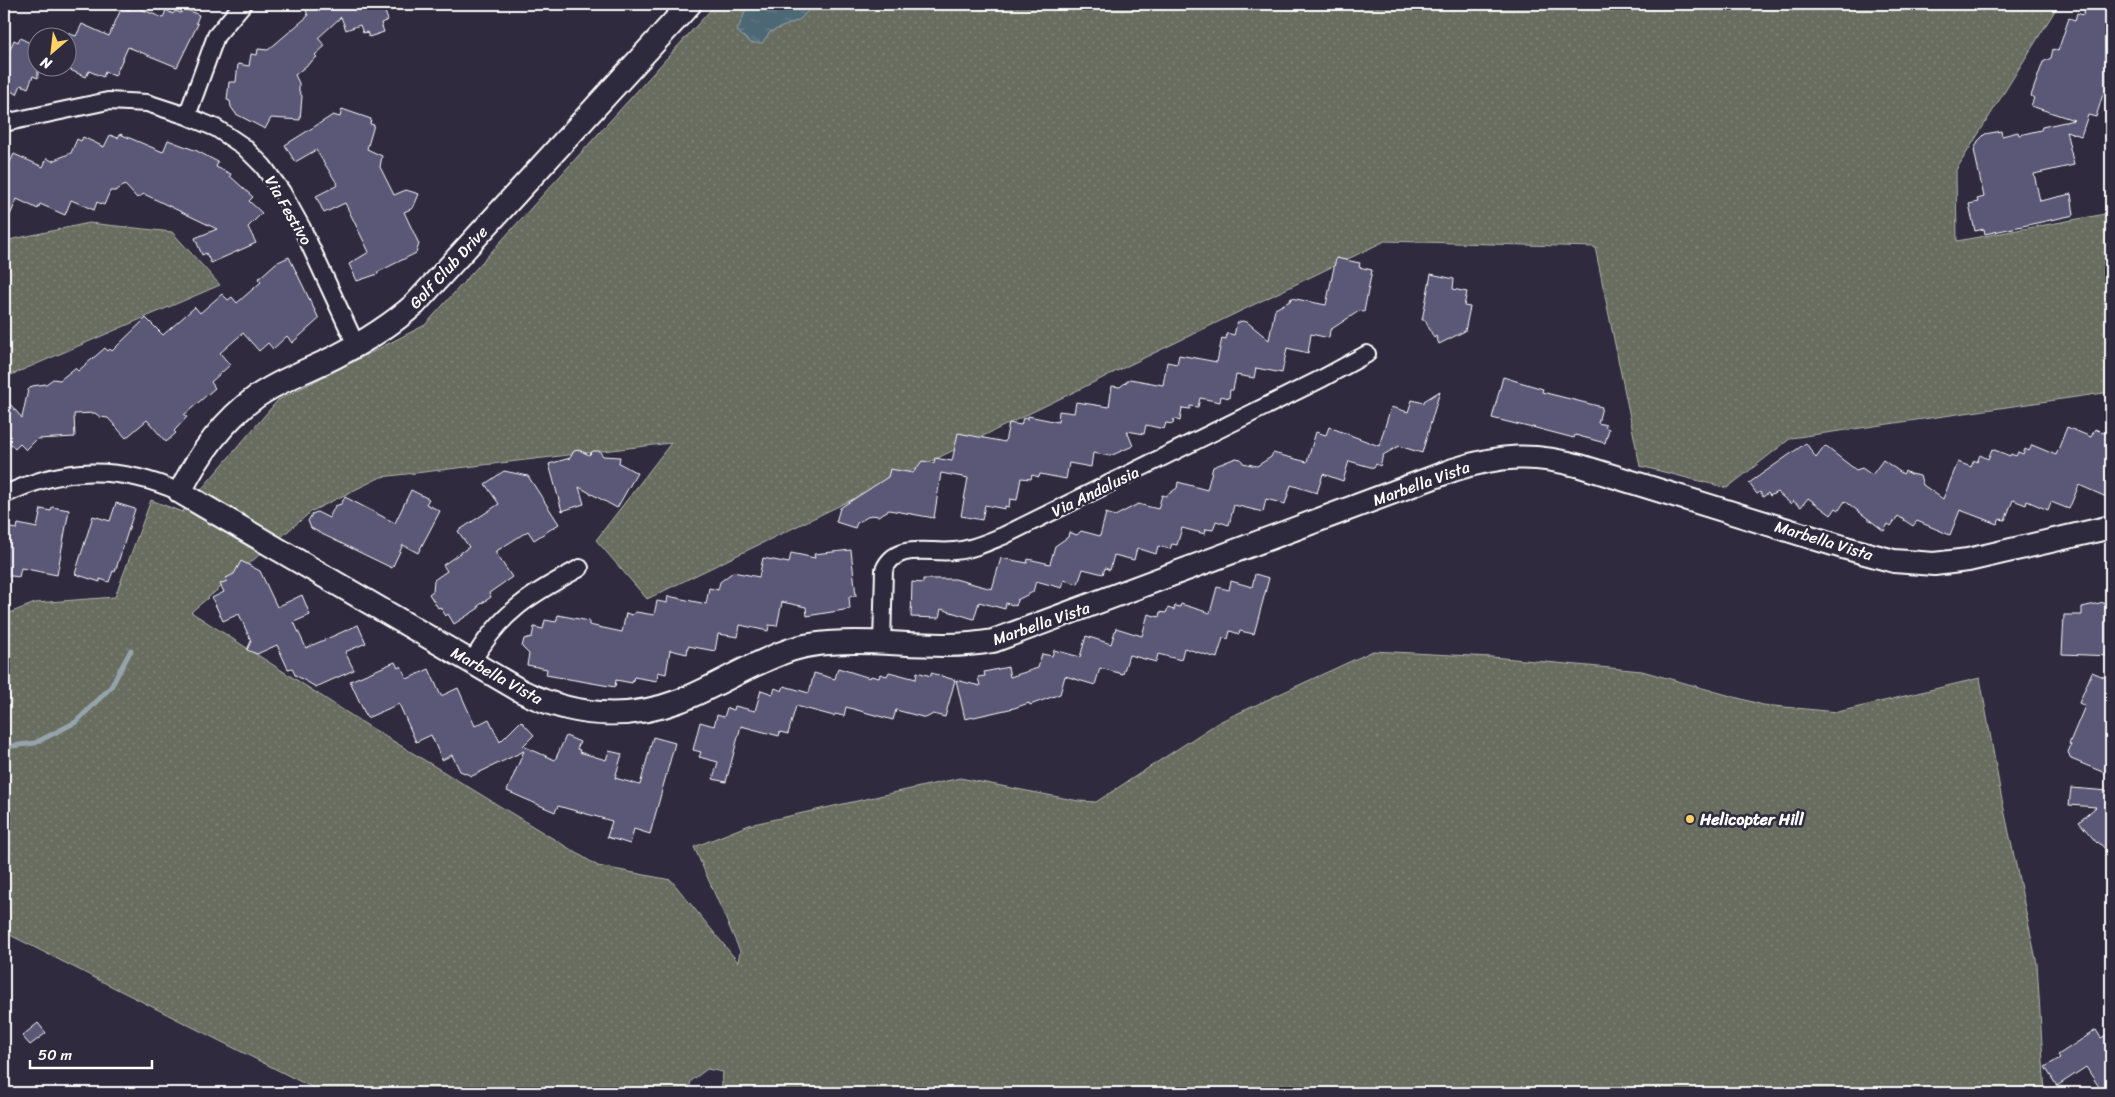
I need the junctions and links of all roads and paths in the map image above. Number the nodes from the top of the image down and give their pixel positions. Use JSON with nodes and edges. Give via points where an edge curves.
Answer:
{"nodes":[{"id":1,"x":243,"y":4,"type":"edge"},
{"id":2,"x":690,"y":4,"type":"edge"},
{"id":3,"x":187,"y":116,"type":"junction"},
{"id":4,"x":4,"y":123,"type":"edge"},
{"id":5,"x":356,"y":345,"type":"junction"},
{"id":6,"x":1367,"y":354,"type":"dead end"},
{"id":7,"x":180,"y":492,"type":"junction"},
{"id":8,"x":4,"y":495,"type":"edge"},
{"id":9,"x":2111,"y":527,"type":"edge"},
{"id":10,"x":580,"y":568,"type":"dead end"},
{"id":11,"x":882,"y":642,"type":"junction"},
{"id":12,"x":472,"y":662,"type":"junction"}],
"edges":[{"from":1,"to":3,"type":"street","via":[[216,36]]},
{"from":2,"to":5,"type":"street","name":"Golf Club Drive","via":[[415,304],[387,327]]},
{"from":3,"to":4,"type":"street","name":"Via Festivo","via":[[147,103],[108,102]]},
{"from":3,"to":5,"type":"street","name":"Via Festivo","via":[[216,128],[243,146],[263,166],[302,228]]},
{"from":5,"to":7,"type":"street","name":"Golf Club Drive","via":[[274,386],[239,411],[210,442]]},
{"from":6,"to":11,"type":"street","name":"Via Andalusia","via":[[1003,536],[955,552],[917,550],[895,555],[884,570]]},
{"from":7,"to":8,"type":"street","name":"Marbella Vista","via":[[121,473],[81,472],[34,482]]},
{"from":7,"to":12,"type":"street","name":"Marbella Vista"},
{"from":9,"to":11,"type":"street","name":"Marbella Vista","via":[[1968,560],[1934,564],[1906,562],[1878,557],[1560,460],[1506,457],[1453,470],[993,642],[949,646]]},
{"from":10,"to":12,"type":"street","via":[[518,604],[481,646]]},
{"from":11,"to":12,"type":"street","name":"Marbella Vista","via":[[808,645],[784,652],[681,700],[626,713],[586,712],[554,705],[521,691]]}]}
